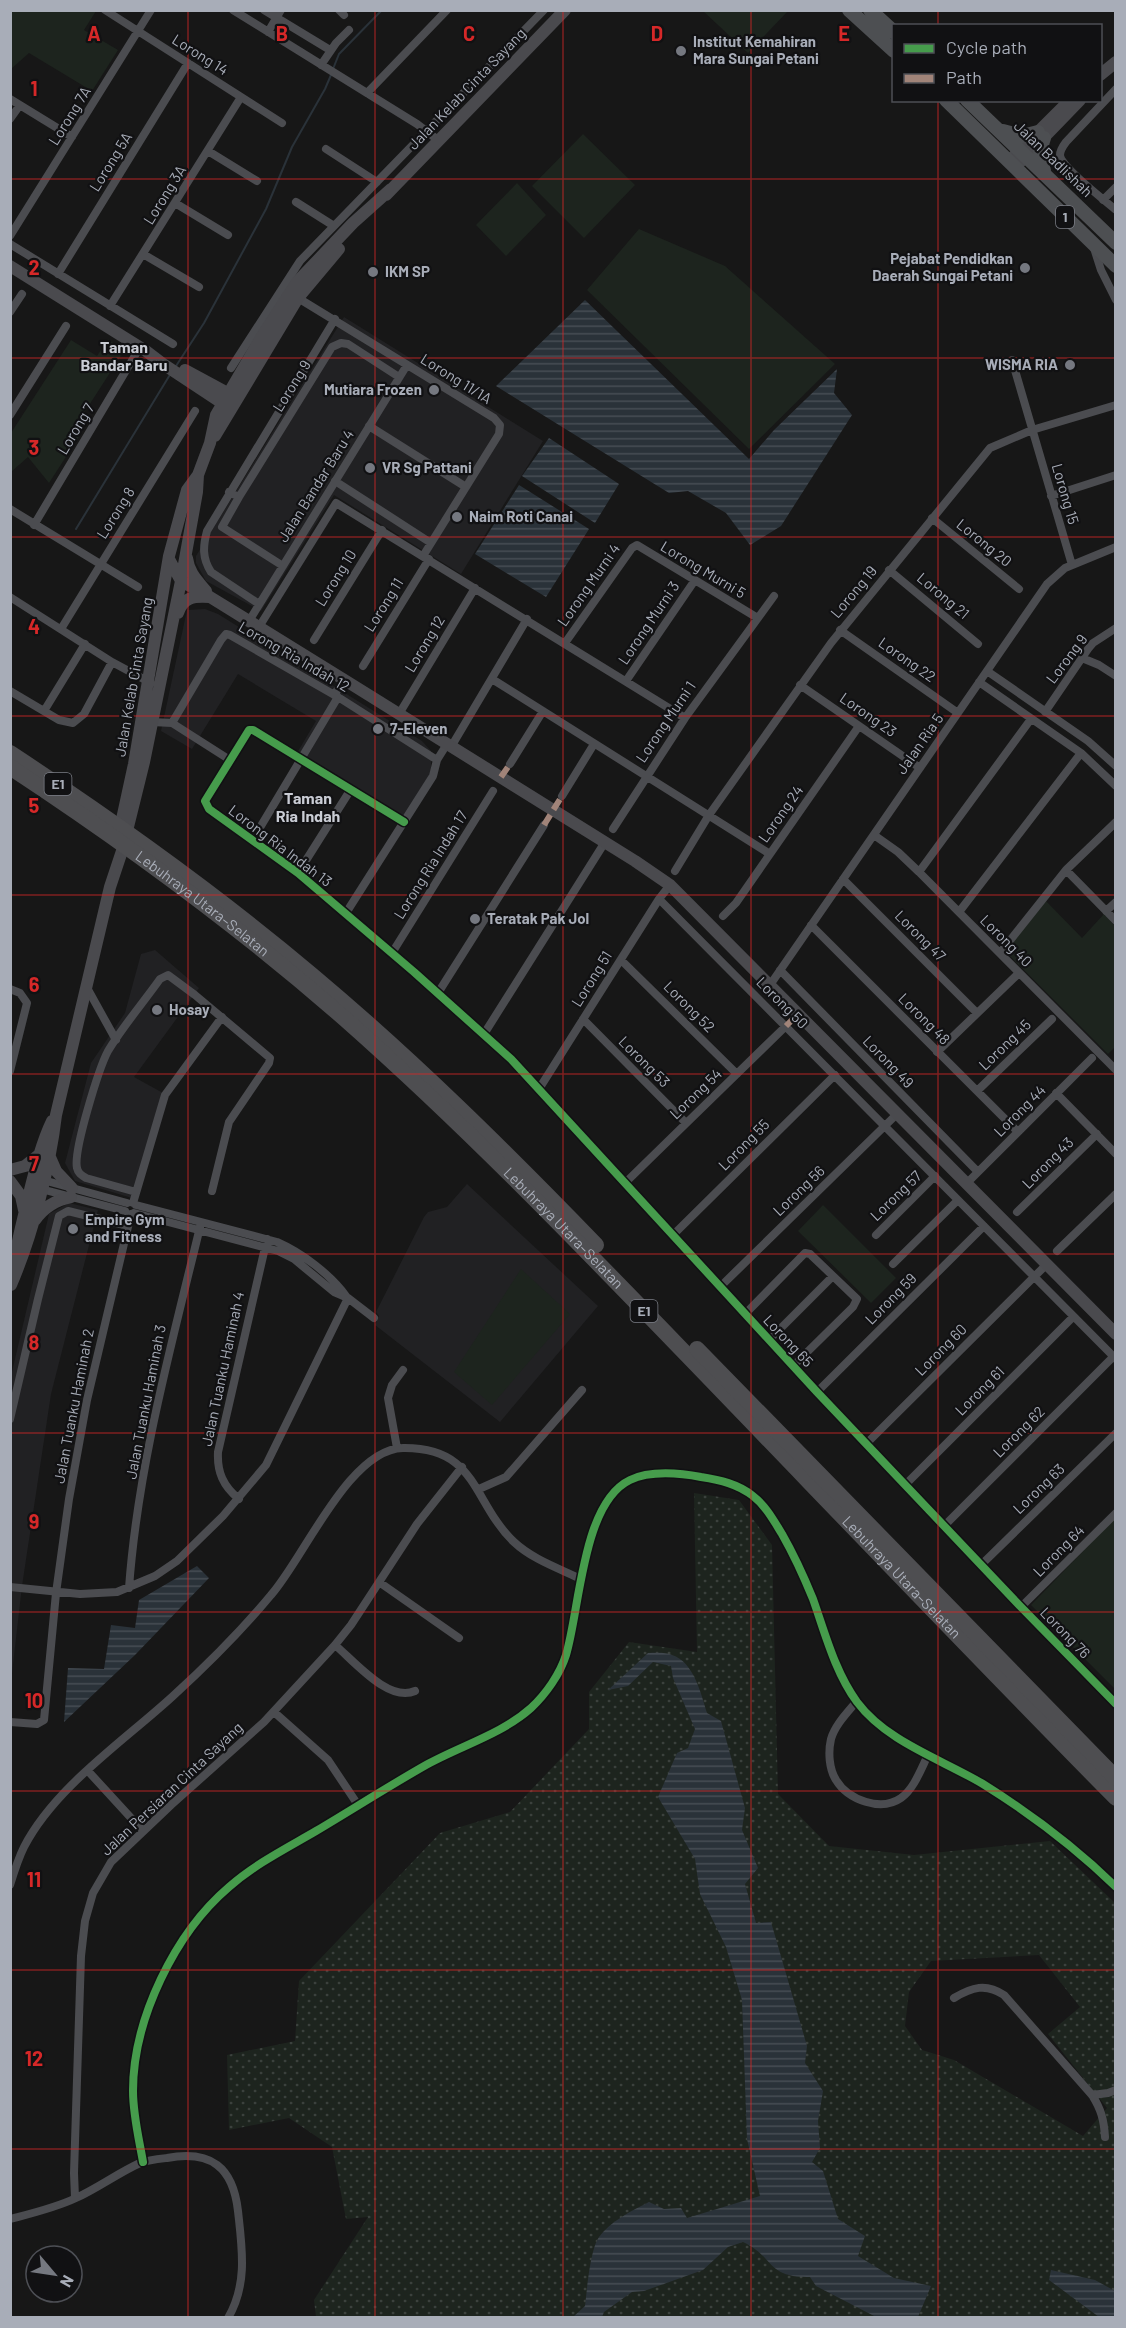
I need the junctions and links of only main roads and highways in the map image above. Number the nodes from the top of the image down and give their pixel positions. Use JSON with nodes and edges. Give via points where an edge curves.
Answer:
{"nodes":[{"id":1,"x":565,"y":10,"type":"edge"},
{"id":2,"x":849,"y":10,"type":"edge"},
{"id":3,"x":870,"y":10,"type":"edge"},
{"id":4,"x":892,"y":30,"type":"edge"},
{"id":5,"x":892,"y":49,"type":"edge"},
{"id":6,"x":1116,"y":62,"type":"edge"},
{"id":7,"x":1102,"y":74,"type":"edge"},
{"id":8,"x":948,"y":102,"type":"edge"},
{"id":9,"x":969,"y":102,"type":"edge"},
{"id":10,"x":1068,"y":102,"type":"edge"},
{"id":11,"x":1078,"y":102,"type":"edge"},
{"id":12,"x":998,"y":129,"type":"junction"},
{"id":13,"x":1041,"y":135,"type":"junction"},
{"id":14,"x":1023,"y":152,"type":"junction"},
{"id":15,"x":1013,"y":164,"type":"junction"},
{"id":16,"x":1046,"y":175,"type":"junction"},
{"id":17,"x":392,"y":189,"type":"junction"},
{"id":18,"x":1116,"y":243,"type":"edge"},
{"id":19,"x":10,"y":266,"type":"edge"},
{"id":20,"x":1116,"y":266,"type":"edge"},
{"id":21,"x":230,"y":401,"type":"junction"},
{"id":22,"x":198,"y":475,"type":"junction"},
{"id":23,"x":186,"y":550,"type":"junction"},
{"id":24,"x":168,"y":559,"type":"junction"},
{"id":25,"x":181,"y":581,"type":"junction"},
{"id":26,"x":165,"y":586,"type":"junction"},
{"id":27,"x":210,"y":597,"type":"junction"},
{"id":28,"x":171,"y":626,"type":"junction"},
{"id":29,"x":153,"y":684,"type":"junction"},
{"id":30,"x":10,"y":753,"type":"edge"},
{"id":31,"x":10,"y":767,"type":"edge"},
{"id":32,"x":102,"y":822,"type":"junction"},
{"id":33,"x":144,"y":852,"type":"junction"},
{"id":34,"x":110,"y":887,"type":"junction"},
{"id":35,"x":45,"y":1154,"type":"junction"},
{"id":36,"x":10,"y":1171,"type":"edge"},
{"id":37,"x":10,"y":1181,"type":"edge"},
{"id":38,"x":37,"y":1183,"type":"junction"},
{"id":39,"x":27,"y":1224,"type":"junction"},
{"id":40,"x":11,"y":1287,"type":"edge"},
{"id":41,"x":1116,"y":1334,"type":"edge"},
{"id":42,"x":1116,"y":1778,"type":"edge"},
{"id":43,"x":1116,"y":1798,"type":"edge"}],
"edges":[{"from":1,"to":17,"type":"main road","name":"Jalan Kelab Cinta Sayang"},
{"from":2,"to":5,"type":"main road"},
{"from":3,"to":4,"type":"main road"},
{"from":6,"to":7,"type":"main road"},
{"from":8,"to":15,"type":"main road","name":"Jalan Badlishah","number":"1"},
{"from":9,"to":12,"type":"main road","name":"Jalan Badlishah","number":"1"},
{"from":10,"to":13,"type":"main road"},
{"from":11,"to":13,"type":"main road"},
{"from":12,"to":13,"type":"main road","via":[[1022,136]]},
{"from":12,"to":14,"type":"main road","name":"Jalan Badlishah","number":"1"},
{"from":13,"to":14,"type":"main road"},
{"from":13,"to":16,"type":"main road","via":[[1040,159]]},
{"from":14,"to":15,"type":"main road"},
{"from":14,"to":16,"type":"main road","name":"Jalan Badlishah","number":"1"},
{"from":15,"to":20,"type":"main road","name":"Jalan Badlishah","number":"1"},
{"from":16,"to":18,"type":"main road","name":"Jalan Badlishah","number":"1"},
{"from":17,"to":21,"type":"main road","name":"Jalan Kelab Cinta Sayang","via":[[312,278]]},
{"from":17,"to":21,"type":"main road","name":"Jalan Kelab Cinta Sayang","via":[[297,282]]},
{"from":19,"to":21,"type":"main road"},
{"from":21,"to":22,"type":"main road","name":"Jalan Kelab Cinta Sayang"},
{"from":22,"to":23,"type":"main road","name":"Jalan Kelab Cinta Sayang"},
{"from":22,"to":24,"type":"main road","name":"Jalan Kelab Cinta Sayang","via":[[187,490]]},
{"from":23,"to":25,"type":"main road","name":"Jalan Kelab Cinta Sayang"},
{"from":23,"to":27,"type":"main road","via":[[189,569]]},
{"from":24,"to":25,"type":"main road"},
{"from":24,"to":26,"type":"main road","name":"Jalan Kelab Cinta Sayang"},
{"from":25,"to":26,"type":"main road"},
{"from":25,"to":27,"type":"main road"},
{"from":25,"to":28,"type":"main road","name":"Jalan Kelab Cinta Sayang"},
{"from":26,"to":29,"type":"main road","name":"Jalan Kelab Cinta Sayang"},
{"from":27,"to":28,"type":"main road","via":[[184,601]]},
{"from":27,"to":41,"type":"main road","via":[[670,885]]},
{"from":28,"to":29,"type":"main road","name":"Jalan Kelab Cinta Sayang"},
{"from":29,"to":34,"type":"main road","name":"Jalan Kelab Cinta Sayang"},
{"from":29,"to":34,"type":"main road","name":"Jalan Kelab Cinta Sayang","via":[[152,722]]},
{"from":30,"to":32,"type":"highway","name":"Lebuhraya Utara–Selatan","number":"E1"},
{"from":31,"to":32,"type":"highway","name":"Lebuhraya Utara–Selatan","number":"E1"},
{"from":32,"to":33,"type":"highway","name":"Lebuhraya Utara–Selatan","number":"E1"},
{"from":33,"to":42,"type":"highway","name":"Lebuhraya Utara–Selatan","number":"E1","via":[[248,922],[396,1047],[459,1106]]},
{"from":33,"to":43,"type":"highway","name":"Lebuhraya Utara–Selatan","number":"E1","via":[[311,991],[444,1110],[588,1253]]},
{"from":34,"to":35,"type":"main road","name":"Jalan Kelab Cinta Sayang"},
{"from":35,"to":36,"type":"main road"},
{"from":35,"to":38,"type":"main road","name":"Jalan Kelab Cinta Sayang"},
{"from":35,"to":39,"type":"main road","via":[[71,1192]]},
{"from":36,"to":38,"type":"main road"},
{"from":37,"to":38,"type":"main road"},
{"from":37,"to":39,"type":"main road","via":[[18,1190]]},
{"from":38,"to":39,"type":"main road","name":"Jalan Kelab Cinta Sayang"},
{"from":39,"to":40,"type":"main road","name":"Jalan Kelab Cinta Sayang","via":[[14,1255]]}]}
